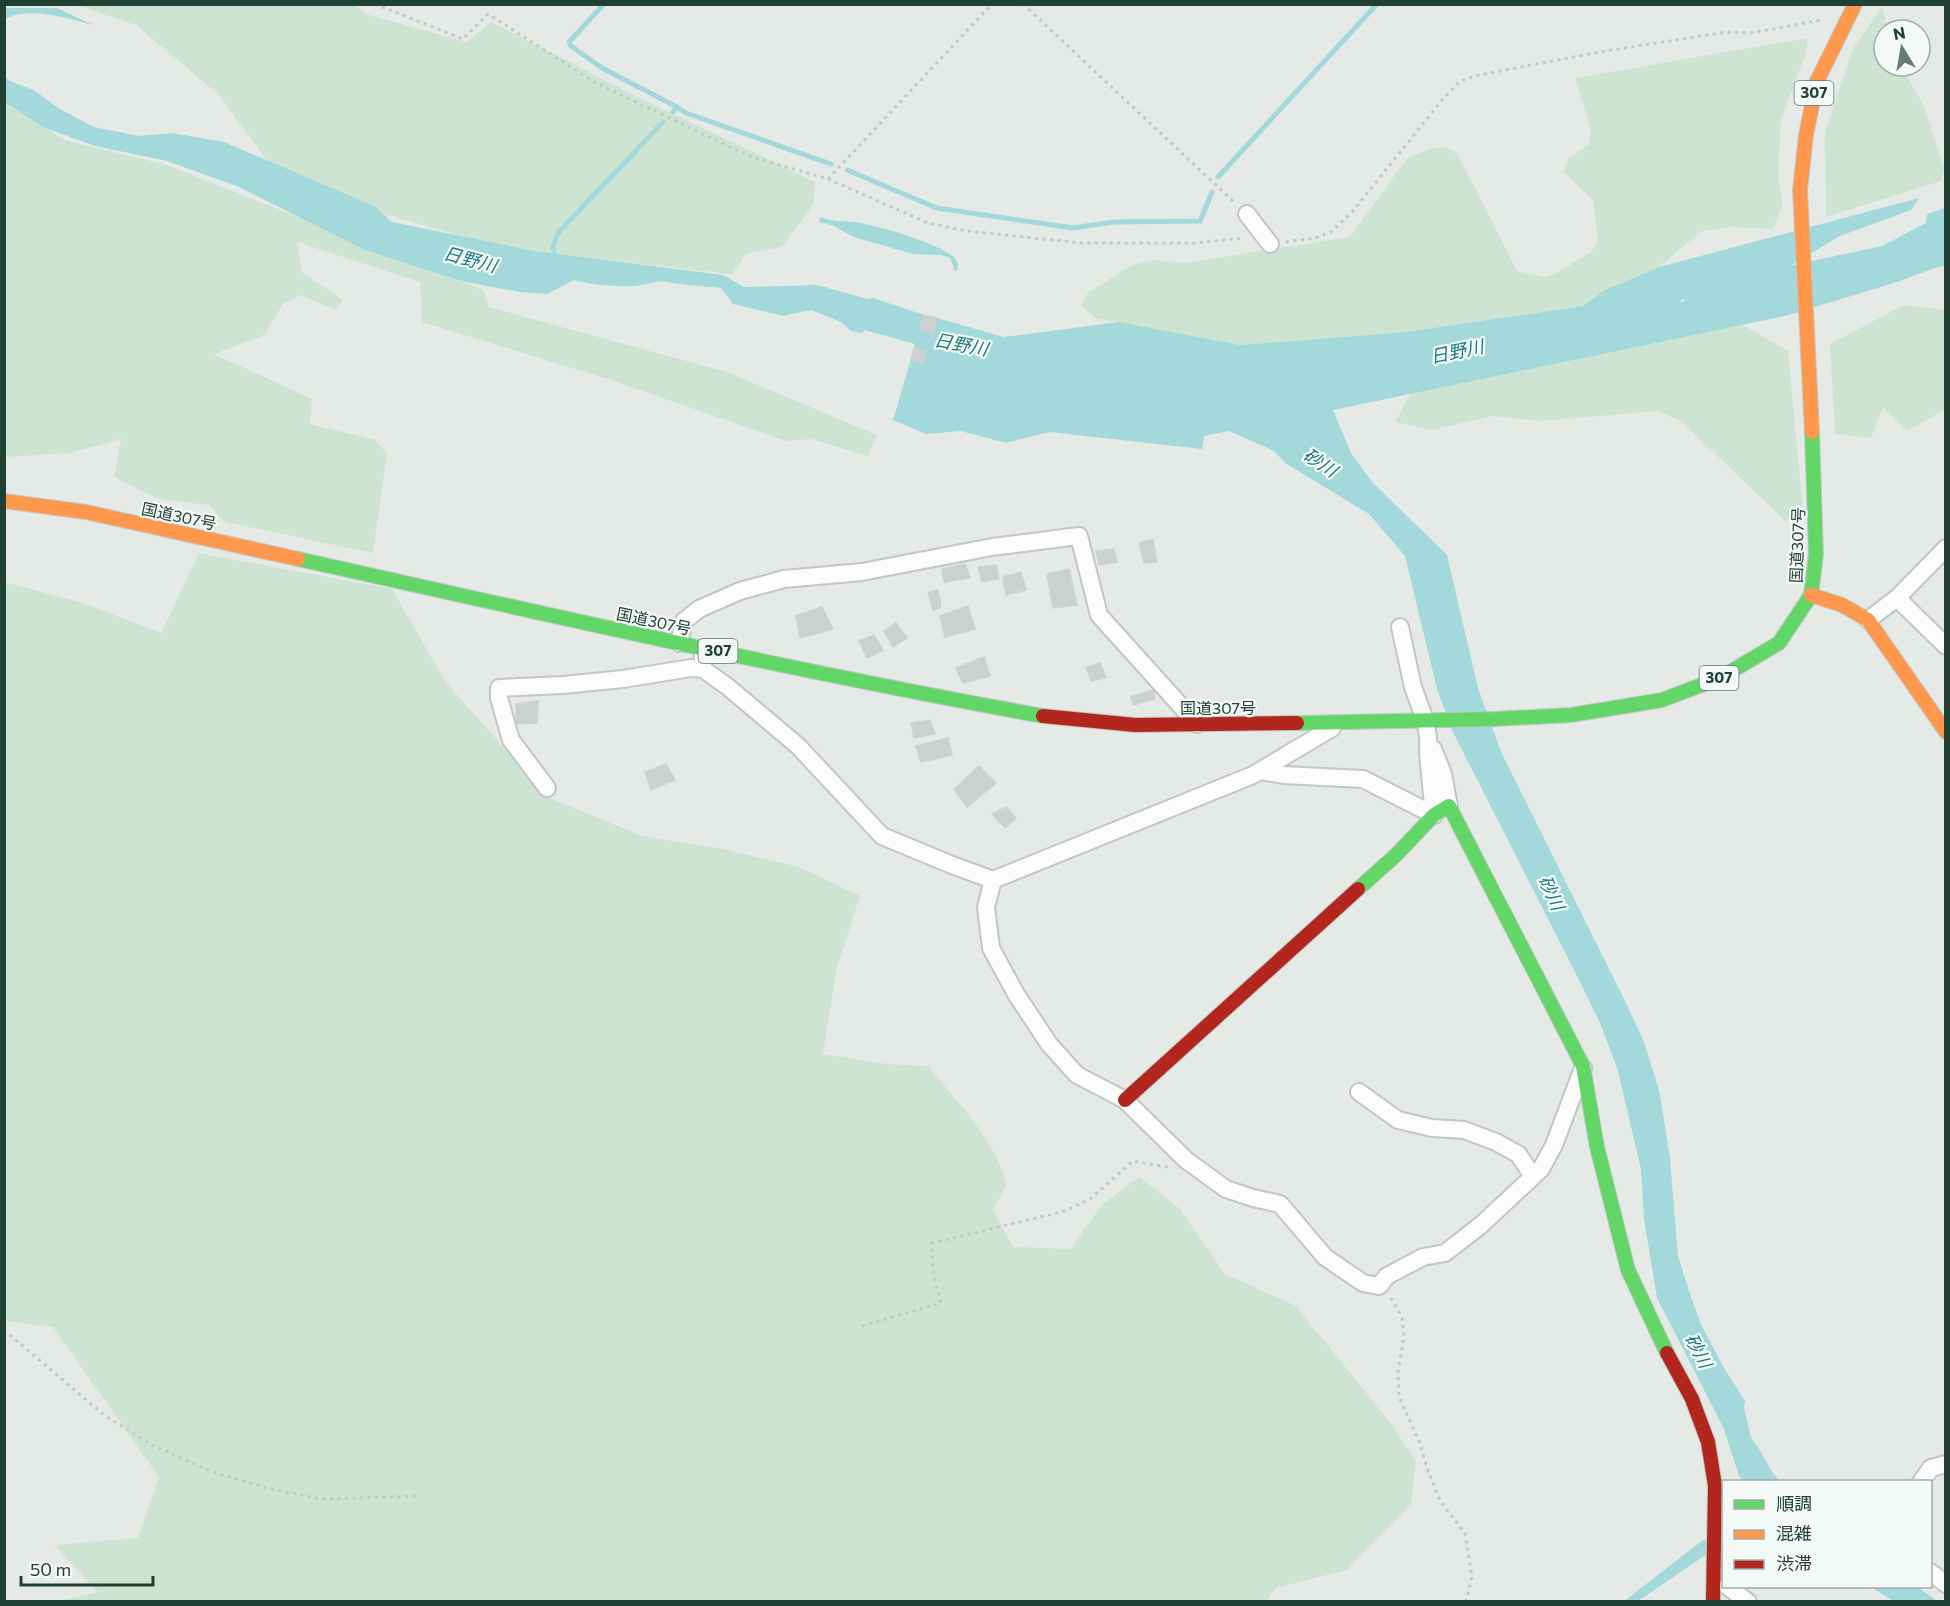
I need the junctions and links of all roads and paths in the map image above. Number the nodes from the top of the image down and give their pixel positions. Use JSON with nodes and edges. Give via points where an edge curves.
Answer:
{"nodes":[{"id":1,"x":375,"y":4,"type":"edge"},
{"id":2,"x":992,"y":4,"type":"edge"},
{"id":3,"x":1023,"y":4,"type":"edge"},
{"id":4,"x":1852,"y":9,"type":"edge"},
{"id":5,"x":828,"y":179,"type":"junction"},
{"id":6,"x":1247,"y":214,"type":"joint"},
{"id":7,"x":1270,"y":244,"type":"junction"},
{"id":8,"x":4,"y":501,"type":"edge"},
{"id":9,"x":1946,"y":548,"type":"edge"},
{"id":10,"x":1811,"y":595,"type":"junction"},
{"id":11,"x":1898,"y":598,"type":"junction"},
{"id":12,"x":1868,"y":620,"type":"junction"},
{"id":13,"x":1400,"y":627,"type":"dead end"},
{"id":14,"x":679,"y":643,"type":"junction"},
{"id":15,"x":1946,"y":646,"type":"edge"},
{"id":16,"x":703,"y":648,"type":"junction"},
{"id":17,"x":703,"y":669,"type":"junction"},
{"id":18,"x":1433,"y":719,"type":"junction"},
{"id":19,"x":1342,"y":722,"type":"junction"},
{"id":20,"x":1197,"y":724,"type":"junction"},
{"id":21,"x":1946,"y":732,"type":"edge"},
{"id":22,"x":1428,"y":737,"type":"junction"},
{"id":23,"x":1261,"y":771,"type":"junction"},
{"id":24,"x":547,"y":788,"type":"dead end"},
{"id":25,"x":1449,"y":806,"type":"junction"},
{"id":26,"x":1434,"y":814,"type":"junction"},
{"id":27,"x":993,"y":880,"type":"junction"},
{"id":28,"x":1583,"y":1066,"type":"junction"},
{"id":29,"x":1359,"y":1092,"type":"dead end"},
{"id":30,"x":1125,"y":1100,"type":"junction"},
{"id":31,"x":1186,"y":1160,"type":"junction"},
{"id":32,"x":1533,"y":1176,"type":"junction"},
{"id":33,"x":1379,"y":1286,"type":"junction"},
{"id":34,"x":862,"y":1326,"type":"dead end"},
{"id":35,"x":4,"y":1330,"type":"edge"},
{"id":36,"x":1946,"y":1464,"type":"edge"},
{"id":37,"x":1923,"y":1480,"type":"edge"},
{"id":38,"x":421,"y":1496,"type":"dead end"},
{"id":39,"x":1932,"y":1574,"type":"edge"},
{"id":40,"x":1718,"y":1579,"type":"edge"},
{"id":41,"x":1946,"y":1584,"type":"edge"},
{"id":42,"x":1728,"y":1588,"type":"edge"},
{"id":43,"x":1466,"y":1602,"type":"edge"},
{"id":44,"x":1713,"y":1602,"type":"edge"},
{"id":45,"x":1748,"y":1602,"type":"edge"}],
"edges":[{"from":1,"to":5,"type":"path","via":[[463,39],[488,14],[616,93],[748,156]]},
{"from":2,"to":5,"type":"path"},
{"from":3,"to":6,"type":"path"},
{"from":4,"to":7,"type":"path","via":[[1774,30],[1726,32],[1600,52],[1460,81],[1331,232]]},
{"from":4,"to":10,"type":"main road","name":"国道307号","number":"307","via":[[1817,81],[1800,190],[1815,492],[1816,555]]},
{"from":5,"to":7,"type":"path","via":[[928,223],[967,231],[1081,243],[1196,243],[1247,238]]},
{"from":6,"to":7,"type":"street"},
{"from":8,"to":14,"type":"main road","name":"国道307号","number":"307","via":[[86,512]]},
{"from":9,"to":11,"type":"street"},
{"from":10,"to":12,"type":"main road","via":[[1842,605]]},
{"from":10,"to":18,"type":"main road","name":"国道307号","number":"307","via":[[1779,643],[1711,681],[1662,700],[1570,715]]},
{"from":11,"to":12,"type":"street"},
{"from":11,"to":15,"type":"street"},
{"from":12,"to":21,"type":"main road"},
{"from":13,"to":18,"type":"street","via":[[1413,687]]},
{"from":14,"to":16,"type":"main road","name":"国道307号","number":"307"},
{"from":14,"to":20,"type":"street","via":[[684,621],[699,609],[740,591],[784,579],[862,572],[992,547],[1079,536],[1099,615]]},
{"from":16,"to":17,"type":"street"},
{"from":16,"to":20,"type":"main road","name":"国道307号","number":"307","via":[[910,692],[1057,718]]},
{"from":17,"to":24,"type":"street","via":[[499,688],[511,740]]},
{"from":17,"to":27,"type":"street","via":[[798,746],[882,836]]},
{"from":18,"to":19,"type":"main road","name":"国道307号","number":"307"},
{"from":18,"to":22,"type":"street"},
{"from":19,"to":20,"type":"main road","name":"国道307号","number":"307"},
{"from":19,"to":23,"type":"street"},
{"from":22,"to":25,"type":"street","via":[[1443,774]]},
{"from":22,"to":26,"type":"street"},
{"from":23,"to":26,"type":"street","via":[[1363,779]]},
{"from":23,"to":27,"type":"street"},
{"from":25,"to":26,"type":"main road"},
{"from":25,"to":28,"type":"main road"},
{"from":26,"to":30,"type":"main road","via":[[1396,855]]},
{"from":27,"to":30,"type":"street","via":[[986,907],[991,948],[1016,994],[1049,1044],[1077,1075]]},
{"from":28,"to":32,"type":"street","via":[[1554,1145]]},
{"from":28,"to":40,"type":"main road","via":[[1597,1147],[1628,1270],[1692,1399],[1708,1442],[1715,1486],[1713,1529]]},
{"from":29,"to":32,"type":"street","via":[[1398,1120],[1464,1130],[1496,1142],[1518,1154]]},
{"from":30,"to":31,"type":"street"},
{"from":31,"to":33,"type":"street","via":[[1226,1189],[1280,1204],[1325,1257],[1363,1283]]},
{"from":31,"to":34,"type":"path","via":[[1168,1167],[1133,1161],[1090,1199],[1065,1211],[932,1243],[933,1274],[941,1303]]},
{"from":32,"to":33,"type":"street","via":[[1444,1254],[1423,1257],[1388,1276]]},
{"from":33,"to":43,"type":"path","via":[[1394,1301],[1402,1317],[1399,1397],[1440,1501],[1465,1533],[1472,1578]]},
{"from":35,"to":38,"type":"path","via":[[104,1415],[150,1444],[210,1471],[321,1499]]},
{"from":36,"to":37,"type":"street","via":[[1931,1468]]},
{"from":39,"to":41,"type":"street"},
{"from":40,"to":44,"type":"main road"},
{"from":42,"to":45,"type":"street"}]}
